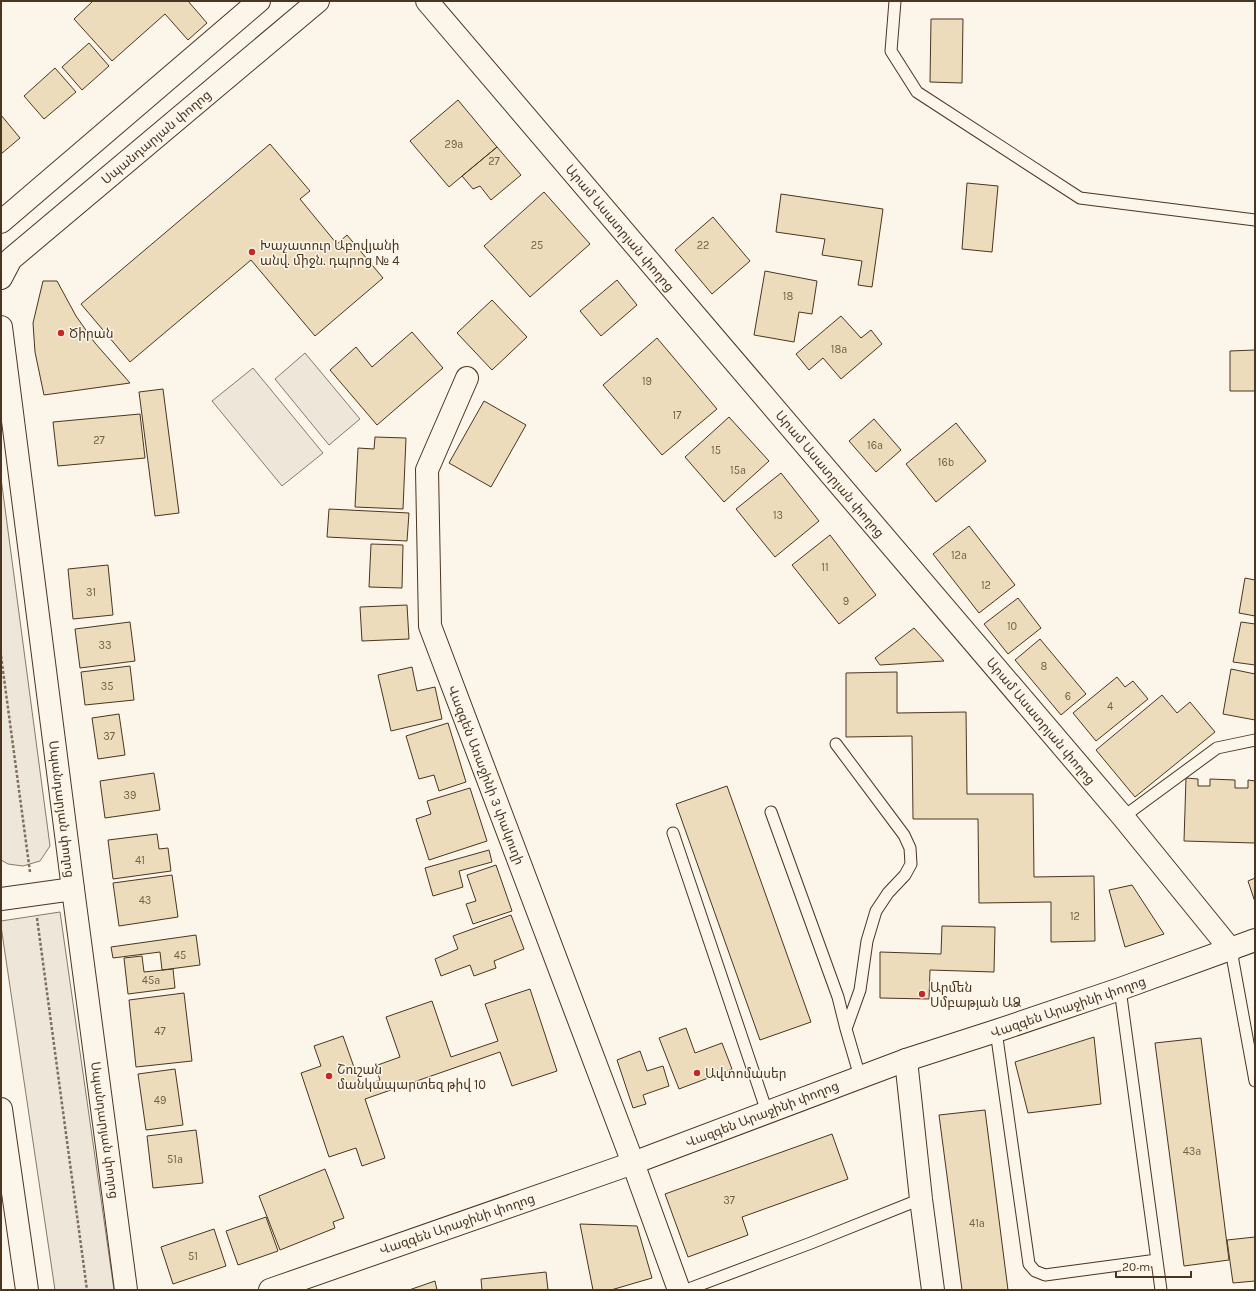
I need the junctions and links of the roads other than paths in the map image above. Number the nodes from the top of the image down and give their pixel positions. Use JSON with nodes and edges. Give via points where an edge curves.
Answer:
{"nodes":[{"id":1,"x":259,"y":1,"type":"edge"},
{"id":2,"x":318,"y":1,"type":"edge"},
{"id":3,"x":427,"y":1,"type":"edge"},
{"id":4,"x":895,"y":1,"type":"edge"},
{"id":5,"x":1255,"y":220,"type":"edge"},
{"id":6,"x":1,"y":222,"type":"edge"},
{"id":7,"x":1,"y":278,"type":"edge"},
{"id":8,"x":1,"y":327,"type":"edge"},
{"id":9,"x":467,"y":378,"type":"dead end"},
{"id":10,"x":1255,"y":740,"type":"edge"},
{"id":11,"x":836,"y":744,"type":"dead end"},
{"id":12,"x":771,"y":812,"type":"dead end"},
{"id":13,"x":1123,"y":817,"type":"junction"},
{"id":14,"x":673,"y":833,"type":"dead end"},
{"id":15,"x":72,"y":888,"type":"junction"},
{"id":16,"x":1,"y":899,"type":"edge"},
{"id":17,"x":1255,"y":940,"type":"edge"},
{"id":18,"x":1231,"y":950,"type":"junction"},
{"id":19,"x":1120,"y":989,"type":"junction"},
{"id":20,"x":846,"y":1029,"type":"junction"},
{"id":21,"x":996,"y":1031,"type":"junction"},
{"id":22,"x":906,"y":1060,"type":"junction"},
{"id":23,"x":860,"y":1077,"type":"junction"},
{"id":24,"x":1255,"y":1081,"type":"edge"},
{"id":25,"x":1,"y":1109,"type":"edge"},
{"id":26,"x":767,"y":1112,"type":"junction"},
{"id":27,"x":633,"y":1163,"type":"junction"},
{"id":28,"x":921,"y":1199,"type":"junction"},
{"id":29,"x":1157,"y":1260,"type":"junction"},
{"id":30,"x":27,"y":1290,"type":"edge"},
{"id":31,"x":126,"y":1290,"type":"edge"},
{"id":32,"x":270,"y":1290,"type":"edge"},
{"id":33,"x":679,"y":1290,"type":"edge"},
{"id":34,"x":686,"y":1290,"type":"edge"},
{"id":35,"x":933,"y":1290,"type":"edge"},
{"id":36,"x":1161,"y":1290,"type":"edge"}],
"edges":[{"from":1,"to":6,"type":"street"},
{"from":2,"to":7,"type":"street","name":"Սպանդարյան փողոց","via":[[11,259]]},
{"from":3,"to":13,"type":"street","name":"Արամ Ասատրյան փողոց"},
{"from":4,"to":5,"type":"lane","via":[[891,51],[917,92],[1080,198]]},
{"from":8,"to":15,"type":"street","name":"Սպանդարյան փողոց"},
{"from":9,"to":27,"type":"street","name":"Վազգեն Առաջինի 3 փակուղի","via":[[427,470],[430,626]]},
{"from":10,"to":13,"type":"lane","via":[[1217,748]]},
{"from":11,"to":20,"type":"lane","via":[[904,835],[910,848],[911,864],[876,911],[867,941],[860,990]]},
{"from":12,"to":20,"type":"lane","via":[[838,997]]},
{"from":13,"to":18,"type":"street","name":"Արամ Ասատրյան փողոց"},
{"from":14,"to":26,"type":"lane"},
{"from":15,"to":16,"type":"street"},
{"from":15,"to":31,"type":"street","name":"Սպանդարյան փողոց"},
{"from":17,"to":18,"type":"street","name":"Վազգեն Արաջինի փողոց"},
{"from":18,"to":19,"type":"street","name":"Վազգեն Արաջինի փողոց"},
{"from":18,"to":24,"type":"lane"},
{"from":19,"to":21,"type":"street","name":"Վազգեն Արաջինի փողոց"},
{"from":19,"to":29,"type":"lane"},
{"from":20,"to":23,"type":"lane"},
{"from":21,"to":22,"type":"street","name":"Վազգեն Արաջինի փողոց"},
{"from":21,"to":29,"type":"lane","via":[[1029,1264],[1035,1271],[1045,1275]]},
{"from":22,"to":23,"type":"street","name":"Վազգեն Արաջինի փողոց"},
{"from":22,"to":28,"type":"street"},
{"from":23,"to":26,"type":"street","name":"Վազգեն Արաջինի փողոց"},
{"from":25,"to":30,"type":"street"},
{"from":26,"to":27,"type":"street","name":"Վազգեն Արաջինի փողոց"},
{"from":27,"to":32,"type":"street","name":"Վազգեն Արաջինի փողոց"},
{"from":27,"to":33,"type":"street","name":"Վազգեն Առաջինի 3 փակուղի"},
{"from":28,"to":34,"type":"lane"},
{"from":28,"to":35,"type":"street"},
{"from":29,"to":36,"type":"lane"}]}
